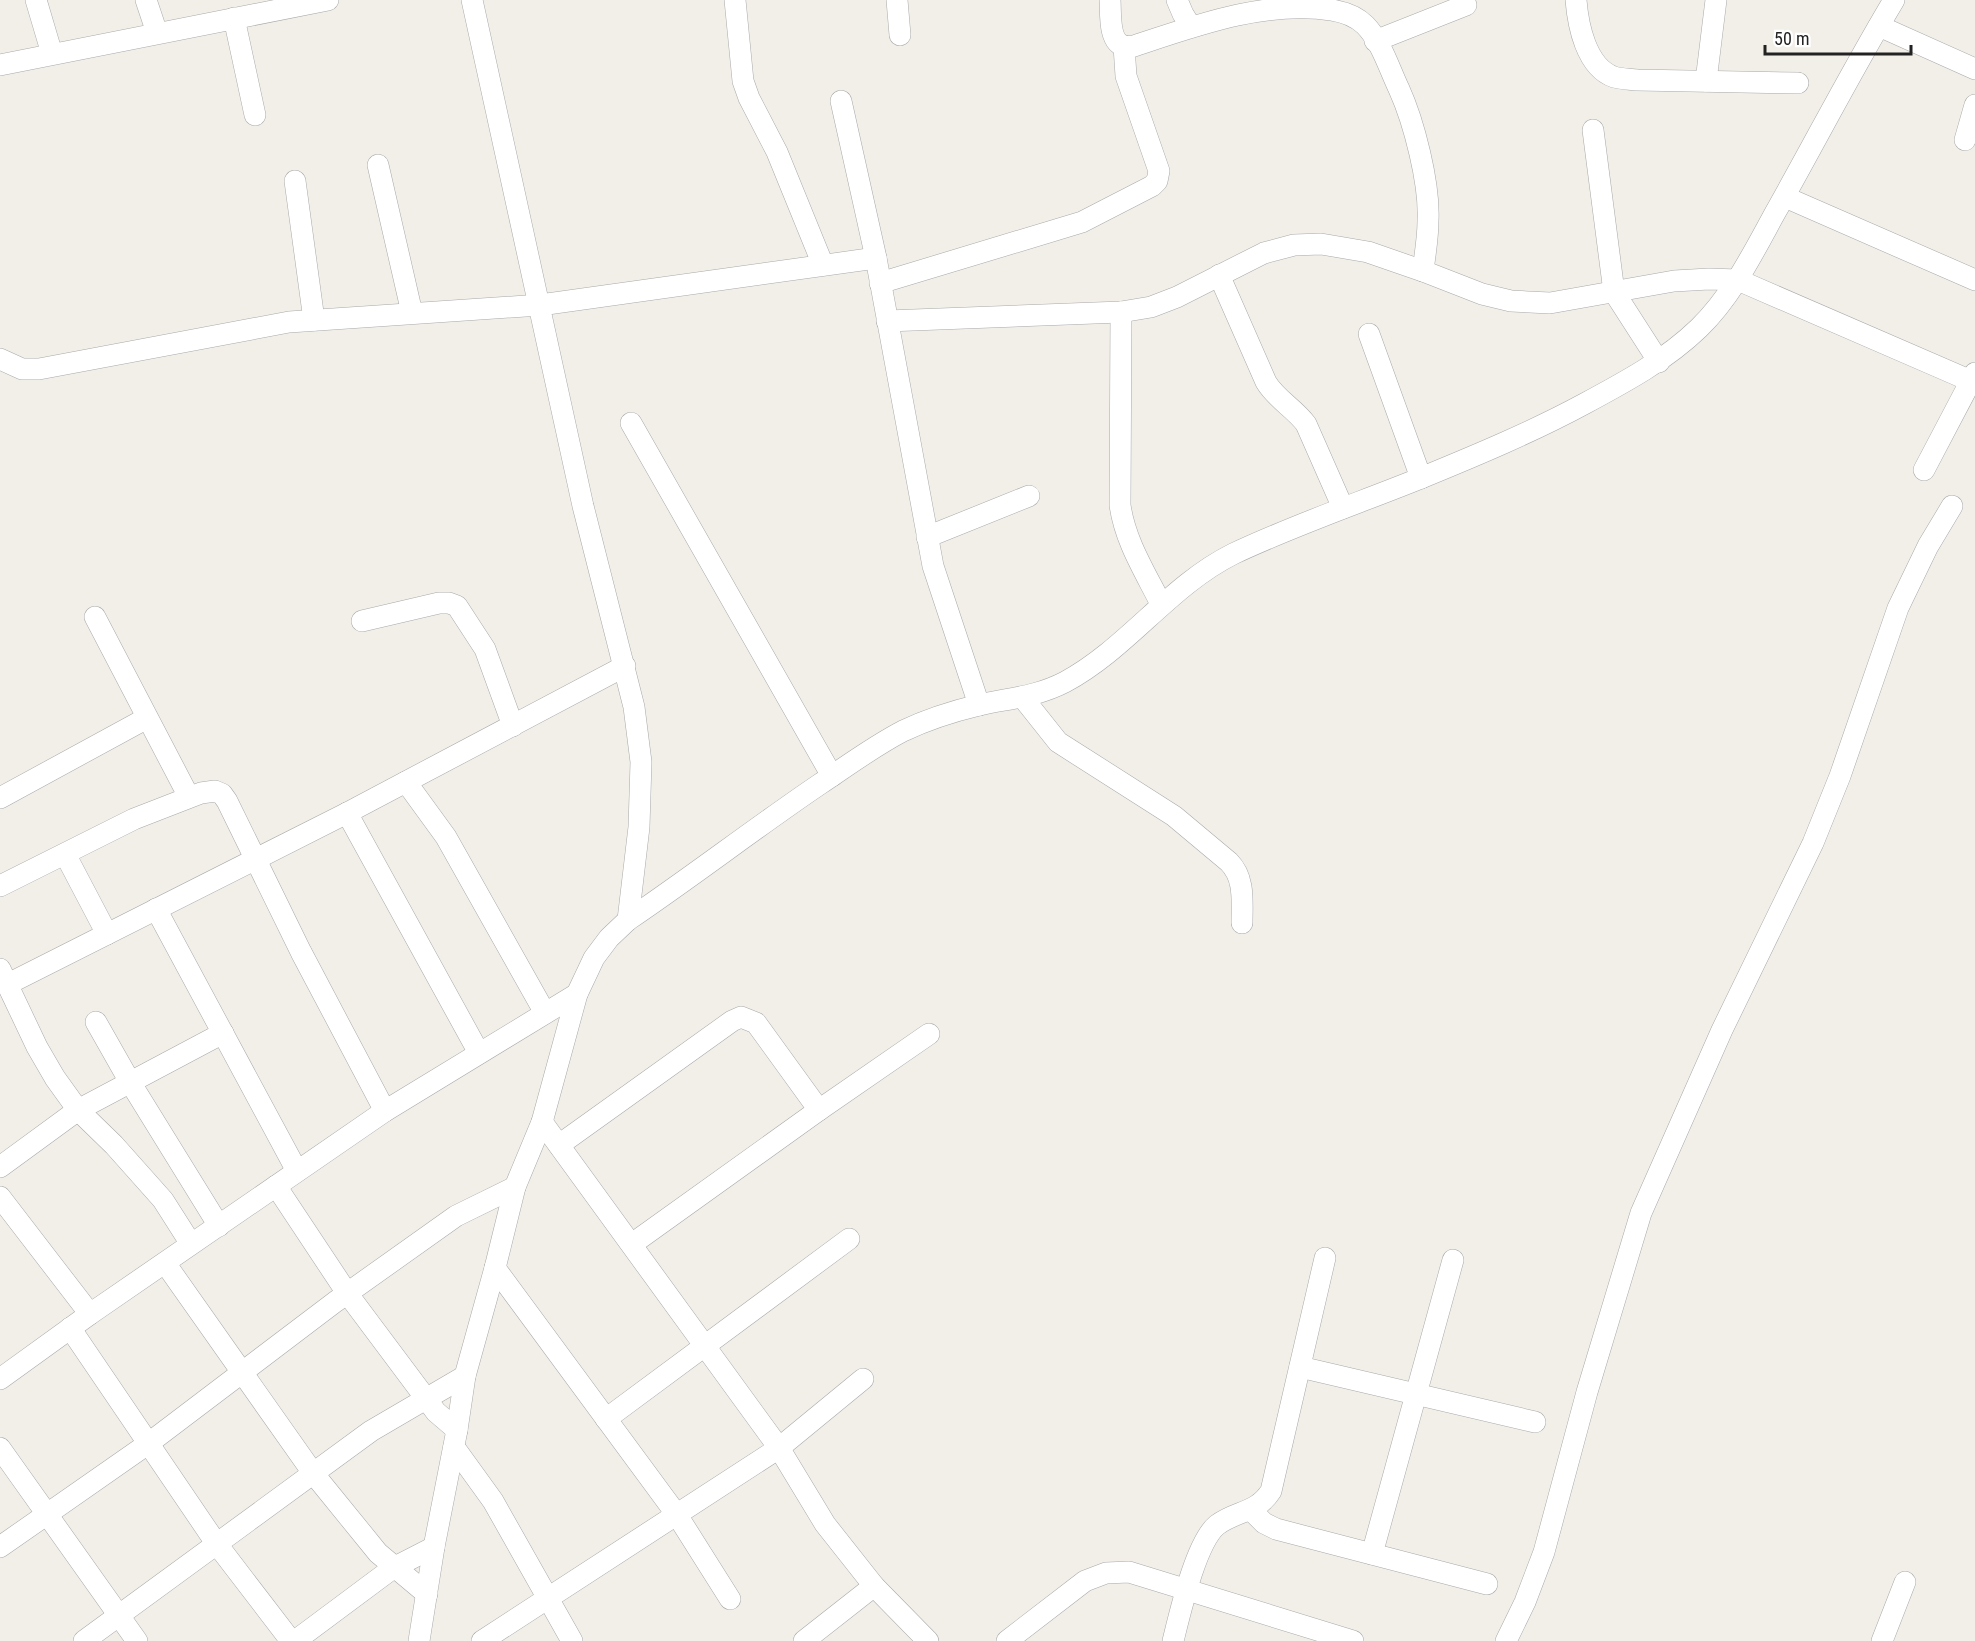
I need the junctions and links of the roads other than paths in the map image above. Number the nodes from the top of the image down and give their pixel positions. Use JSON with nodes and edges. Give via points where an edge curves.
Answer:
{"nodes":[{"id":1,"x":36,"y":0,"type":"edge"},
{"id":2,"x":147,"y":0,"type":"edge"},
{"id":3,"x":327,"y":0,"type":"edge"},
{"id":4,"x":472,"y":0,"type":"edge"},
{"id":5,"x":735,"y":0,"type":"edge"},
{"id":6,"x":897,"y":0,"type":"edge"},
{"id":7,"x":1110,"y":0,"type":"edge"},
{"id":8,"x":1177,"y":0,"type":"edge"},
{"id":9,"x":1576,"y":0,"type":"edge"},
{"id":10,"x":1716,"y":0,"type":"edge"},
{"id":11,"x":1894,"y":0,"type":"edge"},
{"id":12,"x":1256,"y":5,"type":"edge"},
{"id":13,"x":1466,"y":5,"type":"dead end"},
{"id":14,"x":234,"y":18,"type":"junction"},
{"id":15,"x":1879,"y":26,"type":"junction"},
{"id":16,"x":1191,"y":27,"type":"junction"},
{"id":17,"x":157,"y":33,"type":"junction"},
{"id":18,"x":900,"y":36,"type":"dead end"},
{"id":19,"x":1375,"y":41,"type":"junction"},
{"id":20,"x":1124,"y":46,"type":"junction"},
{"id":21,"x":52,"y":54,"type":"junction"},
{"id":22,"x":0,"y":65,"type":"edge"},
{"id":23,"x":1975,"y":69,"type":"edge"},
{"id":24,"x":1706,"y":81,"type":"junction"},
{"id":25,"x":1798,"y":83,"type":"dead end"},
{"id":26,"x":841,"y":101,"type":"dead end"},
{"id":27,"x":1975,"y":105,"type":"edge"},
{"id":28,"x":255,"y":115,"type":"dead end"},
{"id":29,"x":1593,"y":130,"type":"dead end"},
{"id":30,"x":1965,"y":140,"type":"dead end"},
{"id":31,"x":378,"y":165,"type":"dead end"},
{"id":32,"x":295,"y":181,"type":"dead end"},
{"id":33,"x":1785,"y":197,"type":"junction"},
{"id":34,"x":876,"y":258,"type":"junction"},
{"id":35,"x":823,"y":265,"type":"junction"},
{"id":36,"x":1423,"y":271,"type":"junction"},
{"id":37,"x":1220,"y":275,"type":"junction"},
{"id":38,"x":1738,"y":280,"type":"junction"},
{"id":39,"x":1975,"y":280,"type":"edge"},
{"id":40,"x":880,"y":283,"type":"junction"},
{"id":41,"x":1614,"y":292,"type":"junction"},
{"id":42,"x":540,"y":305,"type":"junction"},
{"id":43,"x":1121,"y":312,"type":"junction"},
{"id":44,"x":412,"y":313,"type":"junction"},
{"id":45,"x":314,"y":320,"type":"junction"},
{"id":46,"x":887,"y":321,"type":"junction"},
{"id":47,"x":1369,"y":334,"type":"dead end"},
{"id":48,"x":0,"y":359,"type":"edge"},
{"id":49,"x":1659,"y":362,"type":"junction"},
{"id":50,"x":1973,"y":377,"type":"edge"},
{"id":51,"x":631,"y":423,"type":"dead end"},
{"id":52,"x":1924,"y":470,"type":"dead end"},
{"id":53,"x":1421,"y":478,"type":"junction"},
{"id":54,"x":1029,"y":496,"type":"dead end"},
{"id":55,"x":1952,"y":506,"type":"dead end"},
{"id":56,"x":1343,"y":508,"type":"junction"},
{"id":57,"x":927,"y":537,"type":"junction"},
{"id":58,"x":1161,"y":604,"type":"junction"},
{"id":59,"x":95,"y":617,"type":"dead end"},
{"id":60,"x":362,"y":621,"type":"dead end"},
{"id":61,"x":625,"y":666,"type":"junction"},
{"id":62,"x":1023,"y":698,"type":"junction"},
{"id":63,"x":979,"y":705,"type":"junction"},
{"id":64,"x":147,"y":718,"type":"junction"},
{"id":65,"x":513,"y":726,"type":"junction"},
{"id":66,"x":832,"y":776,"type":"junction"},
{"id":67,"x":406,"y":782,"type":"junction"},
{"id":68,"x":189,"y":797,"type":"junction"},
{"id":69,"x":0,"y":798,"type":"edge"},
{"id":70,"x":347,"y":813,"type":"junction"},
{"id":71,"x":65,"y":854,"type":"junction"},
{"id":72,"x":256,"y":859,"type":"junction"},
{"id":73,"x":0,"y":886,"type":"edge"},
{"id":74,"x":156,"y":909,"type":"junction"},
{"id":75,"x":628,"y":920,"type":"junction"},
{"id":76,"x":1242,"y":923,"type":"dead end"},
{"id":77,"x":107,"y":934,"type":"junction"},
{"id":78,"x":4,"y":976,"type":"edge"},
{"id":79,"x":577,"y":994,"type":"junction"},
{"id":80,"x":546,"y":1013,"type":"junction"},
{"id":81,"x":96,"y":1022,"type":"dead end"},
{"id":82,"x":223,"y":1033,"type":"junction"},
{"id":83,"x":929,"y":1034,"type":"dead end"},
{"id":84,"x":479,"y":1053,"type":"junction"},
{"id":85,"x":130,"y":1082,"type":"junction"},
{"id":86,"x":78,"y":1110,"type":"junction"},
{"id":87,"x":819,"y":1110,"type":"junction"},
{"id":88,"x":385,"y":1111,"type":"junction"},
{"id":89,"x":542,"y":1122,"type":"junction"},
{"id":90,"x":559,"y":1145,"type":"junction"},
{"id":91,"x":0,"y":1167,"type":"edge"},
{"id":92,"x":297,"y":1171,"type":"junction"},
{"id":93,"x":276,"y":1186,"type":"junction"},
{"id":94,"x":515,"y":1187,"type":"junction"},
{"id":95,"x":0,"y":1197,"type":"edge"},
{"id":96,"x":219,"y":1226,"type":"junction"},
{"id":97,"x":849,"y":1239,"type":"dead end"},
{"id":98,"x":191,"y":1244,"type":"junction"},
{"id":99,"x":632,"y":1244,"type":"junction"},
{"id":100,"x":1324,"y":1258,"type":"dead end"},
{"id":101,"x":1453,"y":1260,"type":"dead end"},
{"id":102,"x":165,"y":1263,"type":"junction"},
{"id":103,"x":495,"y":1268,"type":"junction"},
{"id":104,"x":347,"y":1293,"type":"junction"},
{"id":105,"x":90,"y":1314,"type":"junction"},
{"id":106,"x":69,"y":1328,"type":"junction"},
{"id":107,"x":706,"y":1346,"type":"junction"},
{"id":108,"x":1300,"y":1367,"type":"junction"},
{"id":109,"x":243,"y":1371,"type":"junction"},
{"id":110,"x":465,"y":1376,"type":"junction"},
{"id":111,"x":863,"y":1378,"type":"dead end"},
{"id":112,"x":0,"y":1379,"type":"edge"},
{"id":113,"x":1416,"y":1394,"type":"junction"},
{"id":114,"x":426,"y":1399,"type":"junction"},
{"id":115,"x":606,"y":1419,"type":"junction"},
{"id":116,"x":1535,"y":1422,"type":"dead end"},
{"id":117,"x":456,"y":1438,"type":"junction"},
{"id":118,"x":149,"y":1443,"type":"junction"},
{"id":119,"x":0,"y":1449,"type":"edge"},
{"id":120,"x":779,"y":1449,"type":"junction"},
{"id":121,"x":313,"y":1473,"type":"junction"},
{"id":122,"x":1251,"y":1510,"type":"junction"},
{"id":123,"x":48,"y":1515,"type":"junction"},
{"id":124,"x":677,"y":1515,"type":"junction"},
{"id":125,"x":216,"y":1542,"type":"junction"},
{"id":126,"x":0,"y":1547,"type":"edge"},
{"id":127,"x":434,"y":1547,"type":"junction"},
{"id":128,"x":1372,"y":1554,"type":"junction"},
{"id":129,"x":393,"y":1568,"type":"junction"},
{"id":130,"x":1905,"y":1582,"type":"dead end"},
{"id":131,"x":1487,"y":1584,"type":"dead end"},
{"id":132,"x":874,"y":1586,"type":"junction"},
{"id":133,"x":1196,"y":1593,"type":"junction"},
{"id":134,"x":427,"y":1594,"type":"junction"},
{"id":135,"x":547,"y":1599,"type":"junction"},
{"id":136,"x":730,"y":1599,"type":"dead end"},
{"id":137,"x":119,"y":1616,"type":"junction"},
{"id":138,"x":84,"y":1641,"type":"edge"},
{"id":139,"x":137,"y":1641,"type":"edge"},
{"id":140,"x":293,"y":1641,"type":"edge"},
{"id":141,"x":419,"y":1641,"type":"edge"},
{"id":142,"x":482,"y":1641,"type":"edge"},
{"id":143,"x":572,"y":1641,"type":"edge"},
{"id":144,"x":804,"y":1641,"type":"edge"},
{"id":145,"x":928,"y":1641,"type":"edge"},
{"id":146,"x":1007,"y":1641,"type":"edge"},
{"id":147,"x":1173,"y":1641,"type":"edge"},
{"id":148,"x":1353,"y":1641,"type":"edge"},
{"id":149,"x":1506,"y":1641,"type":"edge"},
{"id":150,"x":1882,"y":1641,"type":"edge"}],
"edges":[{"from":1,"to":21,"type":"street"},
{"from":2,"to":17,"type":"street"},
{"from":3,"to":14,"type":"street"},
{"from":4,"to":42,"type":"street"},
{"from":5,"to":35,"type":"street","via":[[743,81]]},
{"from":6,"to":18,"type":"street"},
{"from":7,"to":20,"type":"street","via":[[1112,27],[1118,43]]},
{"from":8,"to":16,"type":"street"},
{"from":9,"to":24,"type":"street","via":[[1582,38],[1592,57],[1613,77]]},
{"from":10,"to":24,"type":"street"},
{"from":11,"to":15,"type":"street"},
{"from":12,"to":16,"type":"street"},
{"from":12,"to":19,"type":"street","via":[[1340,11],[1366,26]]},
{"from":13,"to":19,"type":"street"},
{"from":14,"to":17,"type":"street"},
{"from":14,"to":28,"type":"street"},
{"from":15,"to":23,"type":"street"},
{"from":15,"to":33,"type":"street"},
{"from":16,"to":20,"type":"street"},
{"from":17,"to":21,"type":"street"},
{"from":19,"to":36,"type":"street","via":[[1403,97],[1427,194],[1429,220]]},
{"from":20,"to":40,"type":"street","via":[[1126,76],[1159,171],[1152,186],[1082,222]]},
{"from":21,"to":22,"type":"street"},
{"from":24,"to":25,"type":"street"},
{"from":26,"to":34,"type":"street"},
{"from":27,"to":30,"type":"street"},
{"from":29,"to":41,"type":"street"},
{"from":31,"to":44,"type":"street"},
{"from":32,"to":45,"type":"street"},
{"from":33,"to":38,"type":"street"},
{"from":33,"to":39,"type":"street"},
{"from":34,"to":35,"type":"street"},
{"from":34,"to":40,"type":"street"},
{"from":35,"to":42,"type":"street"},
{"from":36,"to":37,"type":"street","via":[[1368,252],[1322,244],[1294,245],[1264,253]]},
{"from":36,"to":41,"type":"street","via":[[1511,301],[1550,303]]},
{"from":37,"to":43,"type":"street","via":[[1150,307]]},
{"from":37,"to":56,"type":"street","via":[[1266,382],[1272,393],[1306,424]]},
{"from":38,"to":41,"type":"street","via":[[1674,281]]},
{"from":38,"to":49,"type":"street","via":[[1700,327]]},
{"from":38,"to":50,"type":"street"},
{"from":40,"to":46,"type":"street"},
{"from":41,"to":49,"type":"street"},
{"from":42,"to":44,"type":"street"},
{"from":42,"to":61,"type":"street","via":[[583,506]]},
{"from":43,"to":46,"type":"street"},
{"from":43,"to":58,"type":"street","via":[[1120,505],[1129,541]]},
{"from":44,"to":45,"type":"street"},
{"from":45,"to":48,"type":"street","via":[[39,369],[22,369]]},
{"from":46,"to":57,"type":"street"},
{"from":47,"to":53,"type":"street"},
{"from":49,"to":53,"type":"street","via":[[1548,423]]},
{"from":50,"to":52,"type":"street"},
{"from":51,"to":66,"type":"street"},
{"from":53,"to":56,"type":"street"},
{"from":54,"to":57,"type":"street"},
{"from":55,"to":149,"type":"street","via":[[1898,608],[1813,843],[1722,1030],[1641,1213],[1544,1552]]},
{"from":56,"to":58,"type":"street","via":[[1226,558],[1202,571]]},
{"from":57,"to":63,"type":"street"},
{"from":58,"to":62,"type":"street","via":[[1084,669],[1050,689]]},
{"from":59,"to":64,"type":"street"},
{"from":60,"to":65,"type":"street","via":[[439,603],[458,606],[485,649]]},
{"from":61,"to":65,"type":"street"},
{"from":61,"to":75,"type":"street","via":[[641,762],[639,826]]},
{"from":62,"to":63,"type":"street"},
{"from":62,"to":76,"type":"street","via":[[1058,742],[1174,816],[1236,869]]},
{"from":63,"to":66,"type":"street","via":[[901,732]]},
{"from":64,"to":68,"type":"street"},
{"from":64,"to":69,"type":"street"},
{"from":65,"to":67,"type":"street"},
{"from":66,"to":75,"type":"street"},
{"from":67,"to":70,"type":"street"},
{"from":67,"to":80,"type":"street","via":[[446,837]]},
{"from":68,"to":71,"type":"street"},
{"from":68,"to":72,"type":"street","via":[[215,791],[222,794]]},
{"from":70,"to":72,"type":"street"},
{"from":70,"to":84,"type":"street"},
{"from":71,"to":73,"type":"street"},
{"from":71,"to":77,"type":"street"},
{"from":72,"to":74,"type":"street"},
{"from":72,"to":88,"type":"street"},
{"from":74,"to":77,"type":"street"},
{"from":74,"to":82,"type":"street"},
{"from":75,"to":79,"type":"street","via":[[594,958]]},
{"from":77,"to":78,"type":"street"},
{"from":78,"to":86,"type":"street","via":[[37,1047]]},
{"from":79,"to":80,"type":"street"},
{"from":79,"to":89,"type":"street"},
{"from":80,"to":84,"type":"street"},
{"from":81,"to":85,"type":"street"},
{"from":82,"to":85,"type":"street"},
{"from":82,"to":92,"type":"street"},
{"from":83,"to":87,"type":"street"},
{"from":84,"to":88,"type":"street"},
{"from":85,"to":86,"type":"street"},
{"from":85,"to":96,"type":"street"},
{"from":86,"to":91,"type":"street"},
{"from":86,"to":98,"type":"street","via":[[152,1186]]},
{"from":87,"to":90,"type":"street","via":[[756,1023],[741,1017]]},
{"from":87,"to":99,"type":"street"},
{"from":88,"to":92,"type":"street"},
{"from":89,"to":90,"type":"street"},
{"from":89,"to":94,"type":"street"},
{"from":90,"to":99,"type":"street"},
{"from":92,"to":93,"type":"street"},
{"from":93,"to":96,"type":"street"},
{"from":93,"to":104,"type":"street"},
{"from":94,"to":103,"type":"street"},
{"from":94,"to":104,"type":"street","via":[[456,1216]]},
{"from":95,"to":105,"type":"street"},
{"from":96,"to":98,"type":"street"},
{"from":97,"to":107,"type":"street"},
{"from":98,"to":102,"type":"street"},
{"from":99,"to":107,"type":"street"},
{"from":100,"to":108,"type":"street"},
{"from":101,"to":113,"type":"street"},
{"from":102,"to":105,"type":"street"},
{"from":102,"to":109,"type":"street"},
{"from":103,"to":110,"type":"street"},
{"from":103,"to":115,"type":"street"},
{"from":104,"to":109,"type":"street"},
{"from":104,"to":114,"type":"street"},
{"from":105,"to":106,"type":"street"},
{"from":106,"to":112,"type":"street"},
{"from":106,"to":118,"type":"street"},
{"from":107,"to":115,"type":"street"},
{"from":107,"to":120,"type":"street"},
{"from":108,"to":113,"type":"street"},
{"from":108,"to":122,"type":"street","via":[[1271,1491]]},
{"from":109,"to":118,"type":"street"},
{"from":109,"to":121,"type":"street"},
{"from":110,"to":114,"type":"street"},
{"from":110,"to":117,"type":"street"},
{"from":111,"to":120,"type":"street"},
{"from":113,"to":116,"type":"street"},
{"from":113,"to":128,"type":"street"},
{"from":114,"to":117,"type":"street"},
{"from":114,"to":121,"type":"street","via":[[371,1431]]},
{"from":115,"to":124,"type":"street"},
{"from":117,"to":127,"type":"street"},
{"from":117,"to":135,"type":"street"},
{"from":118,"to":123,"type":"street"},
{"from":118,"to":125,"type":"street"},
{"from":119,"to":123,"type":"street"},
{"from":120,"to":124,"type":"street"},
{"from":120,"to":132,"type":"street","via":[[825,1524]]},
{"from":121,"to":125,"type":"street"},
{"from":121,"to":129,"type":"street"},
{"from":122,"to":128,"type":"street","via":[[1276,1529]]},
{"from":122,"to":133,"type":"street","via":[[1226,1519],[1206,1537]]},
{"from":123,"to":126,"type":"street"},
{"from":123,"to":137,"type":"street"},
{"from":124,"to":135,"type":"street"},
{"from":124,"to":136,"type":"street"},
{"from":125,"to":137,"type":"street"},
{"from":125,"to":140,"type":"street"},
{"from":127,"to":129,"type":"street"},
{"from":127,"to":134,"type":"street"},
{"from":128,"to":131,"type":"street"},
{"from":129,"to":134,"type":"street"},
{"from":129,"to":140,"type":"street"},
{"from":130,"to":150,"type":"street"},
{"from":132,"to":144,"type":"street"},
{"from":132,"to":145,"type":"street"},
{"from":133,"to":146,"type":"street","via":[[1129,1572],[1106,1573],[1085,1581]]},
{"from":133,"to":147,"type":"street"},
{"from":133,"to":148,"type":"street"},
{"from":134,"to":141,"type":"street"},
{"from":135,"to":142,"type":"street"},
{"from":135,"to":143,"type":"street"},
{"from":137,"to":138,"type":"street"},
{"from":137,"to":139,"type":"street"}]}
